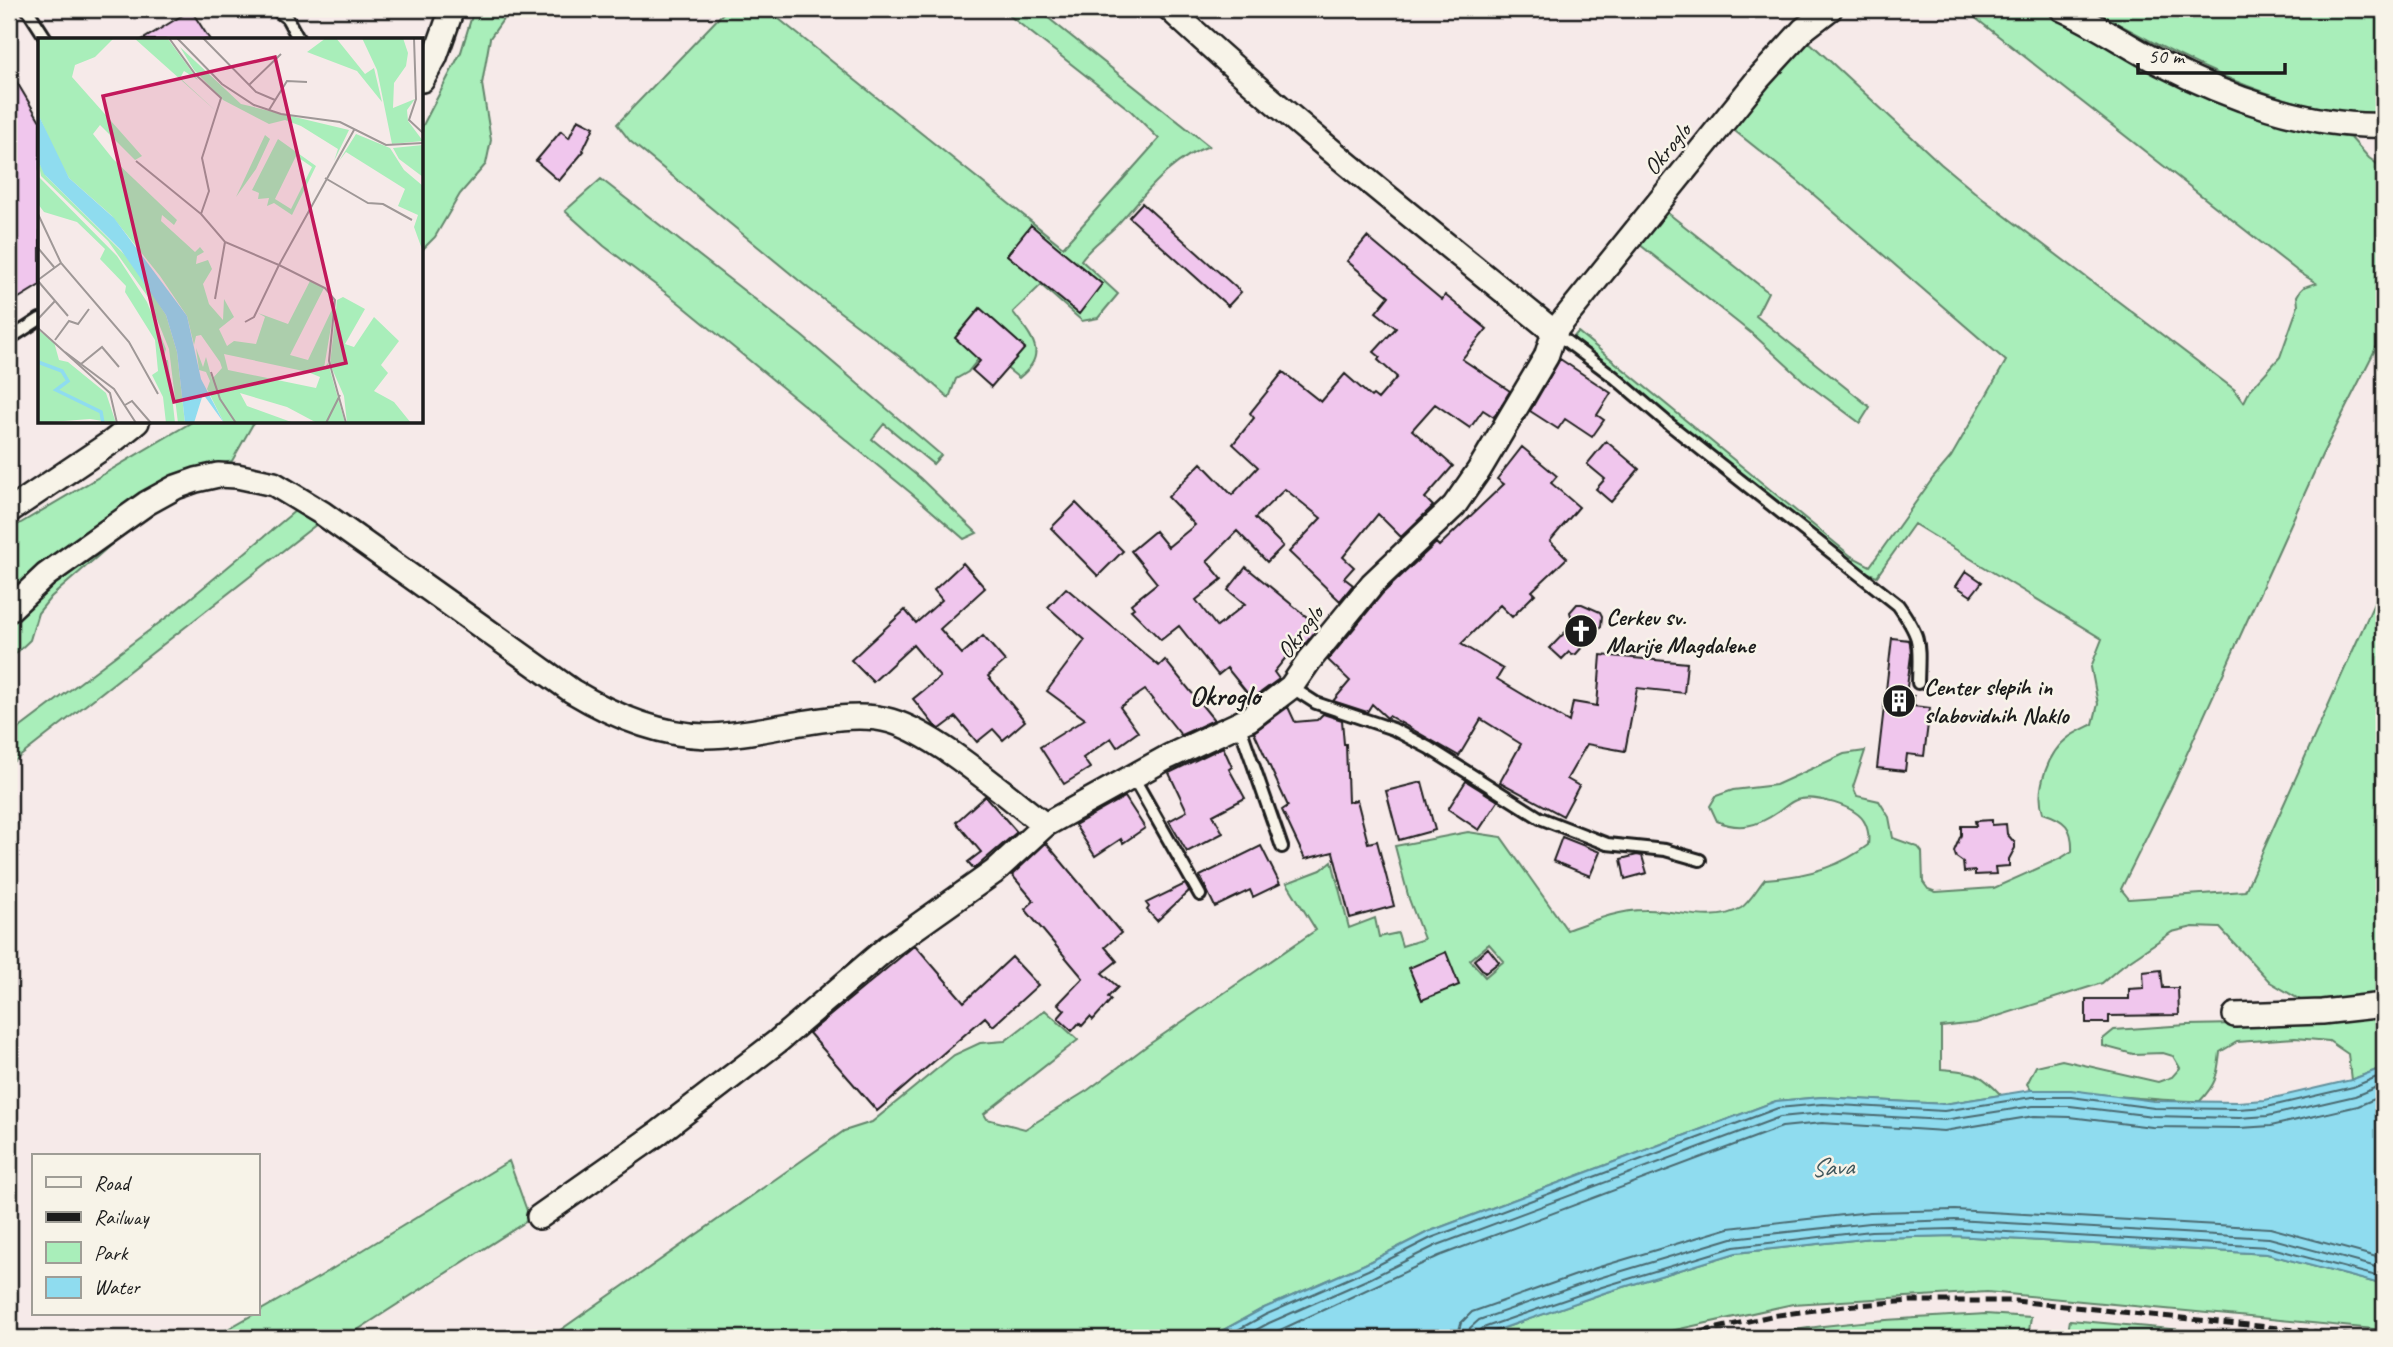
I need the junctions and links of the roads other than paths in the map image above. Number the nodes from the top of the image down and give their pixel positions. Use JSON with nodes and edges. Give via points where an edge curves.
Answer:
{"nodes":[{"id":1,"x":27,"y":9,"type":"edge"},
{"id":2,"x":275,"y":9,"type":"edge"},
{"id":3,"x":452,"y":9,"type":"edge"},
{"id":4,"x":1170,"y":9,"type":"edge"},
{"id":5,"x":1830,"y":9,"type":"edge"},
{"id":6,"x":2062,"y":9,"type":"edge"},
{"id":7,"x":46,"y":38,"type":"edge"},
{"id":8,"x":298,"y":38,"type":"edge"},
{"id":9,"x":424,"y":76,"type":"edge"},
{"id":10,"x":2384,"y":125,"type":"edge"},
{"id":11,"x":38,"y":320,"type":"edge"},
{"id":12,"x":1553,"y":332,"type":"junction"},
{"id":13,"x":9,"y":339,"type":"edge"},
{"id":14,"x":134,"y":424,"type":"edge"},
{"id":15,"x":9,"y":511,"type":"edge"},
{"id":16,"x":9,"y":610,"type":"edge"},
{"id":17,"x":1919,"y":683,"type":"dead end"},
{"id":18,"x":1291,"y":687,"type":"junction"},
{"id":19,"x":1238,"y":724,"type":"junction"},
{"id":20,"x":1133,"y":777,"type":"junction"},
{"id":21,"x":1045,"y":825,"type":"junction"},
{"id":22,"x":1282,"y":847,"type":"dead end"},
{"id":23,"x":1700,"y":860,"type":"dead end"},
{"id":24,"x":1200,"y":895,"type":"dead end"},
{"id":25,"x":2384,"y":1004,"type":"edge"},
{"id":26,"x":2235,"y":1015,"type":"dead end"},
{"id":27,"x":539,"y":1217,"type":"dead end"}],
"edges":[{"from":1,"to":7,"type":"lane"},
{"from":2,"to":8,"type":"lane","via":[[287,18]]},
{"from":3,"to":9,"type":"street"},
{"from":4,"to":12,"type":"street","via":[[1288,114]]},
{"from":5,"to":12,"type":"street","name":"Okroglo","via":[[1804,29],[1759,78]]},
{"from":6,"to":10,"type":"street","via":[[2161,64],[2243,100],[2356,126]]},
{"from":11,"to":13,"type":"lane"},
{"from":12,"to":17,"type":"lane","via":[[1898,605],[1919,642]]},
{"from":12,"to":18,"type":"street","name":"Okroglo","via":[[1533,380],[1454,506],[1373,584]]},
{"from":14,"to":15,"type":"street"},
{"from":16,"to":21,"type":"street","via":[[46,575],[146,503],[196,480],[237,476],[274,484],[322,513],[572,691],[629,720],[707,736],[848,718],[888,720],[934,743]]},
{"from":18,"to":19,"type":"street","name":"Okroglo"},
{"from":18,"to":23,"type":"lane","via":[[1316,703],[1393,729],[1540,818],[1607,844],[1665,850]]},
{"from":19,"to":20,"type":"street","name":"Okroglo"},
{"from":19,"to":22,"type":"lane"},
{"from":20,"to":21,"type":"street","name":"Okroglo"},
{"from":20,"to":24,"type":"lane"},
{"from":21,"to":27,"type":"street","name":"Okroglo","via":[[994,872],[888,947],[778,1041]]},
{"from":25,"to":26,"type":"street"}]}
